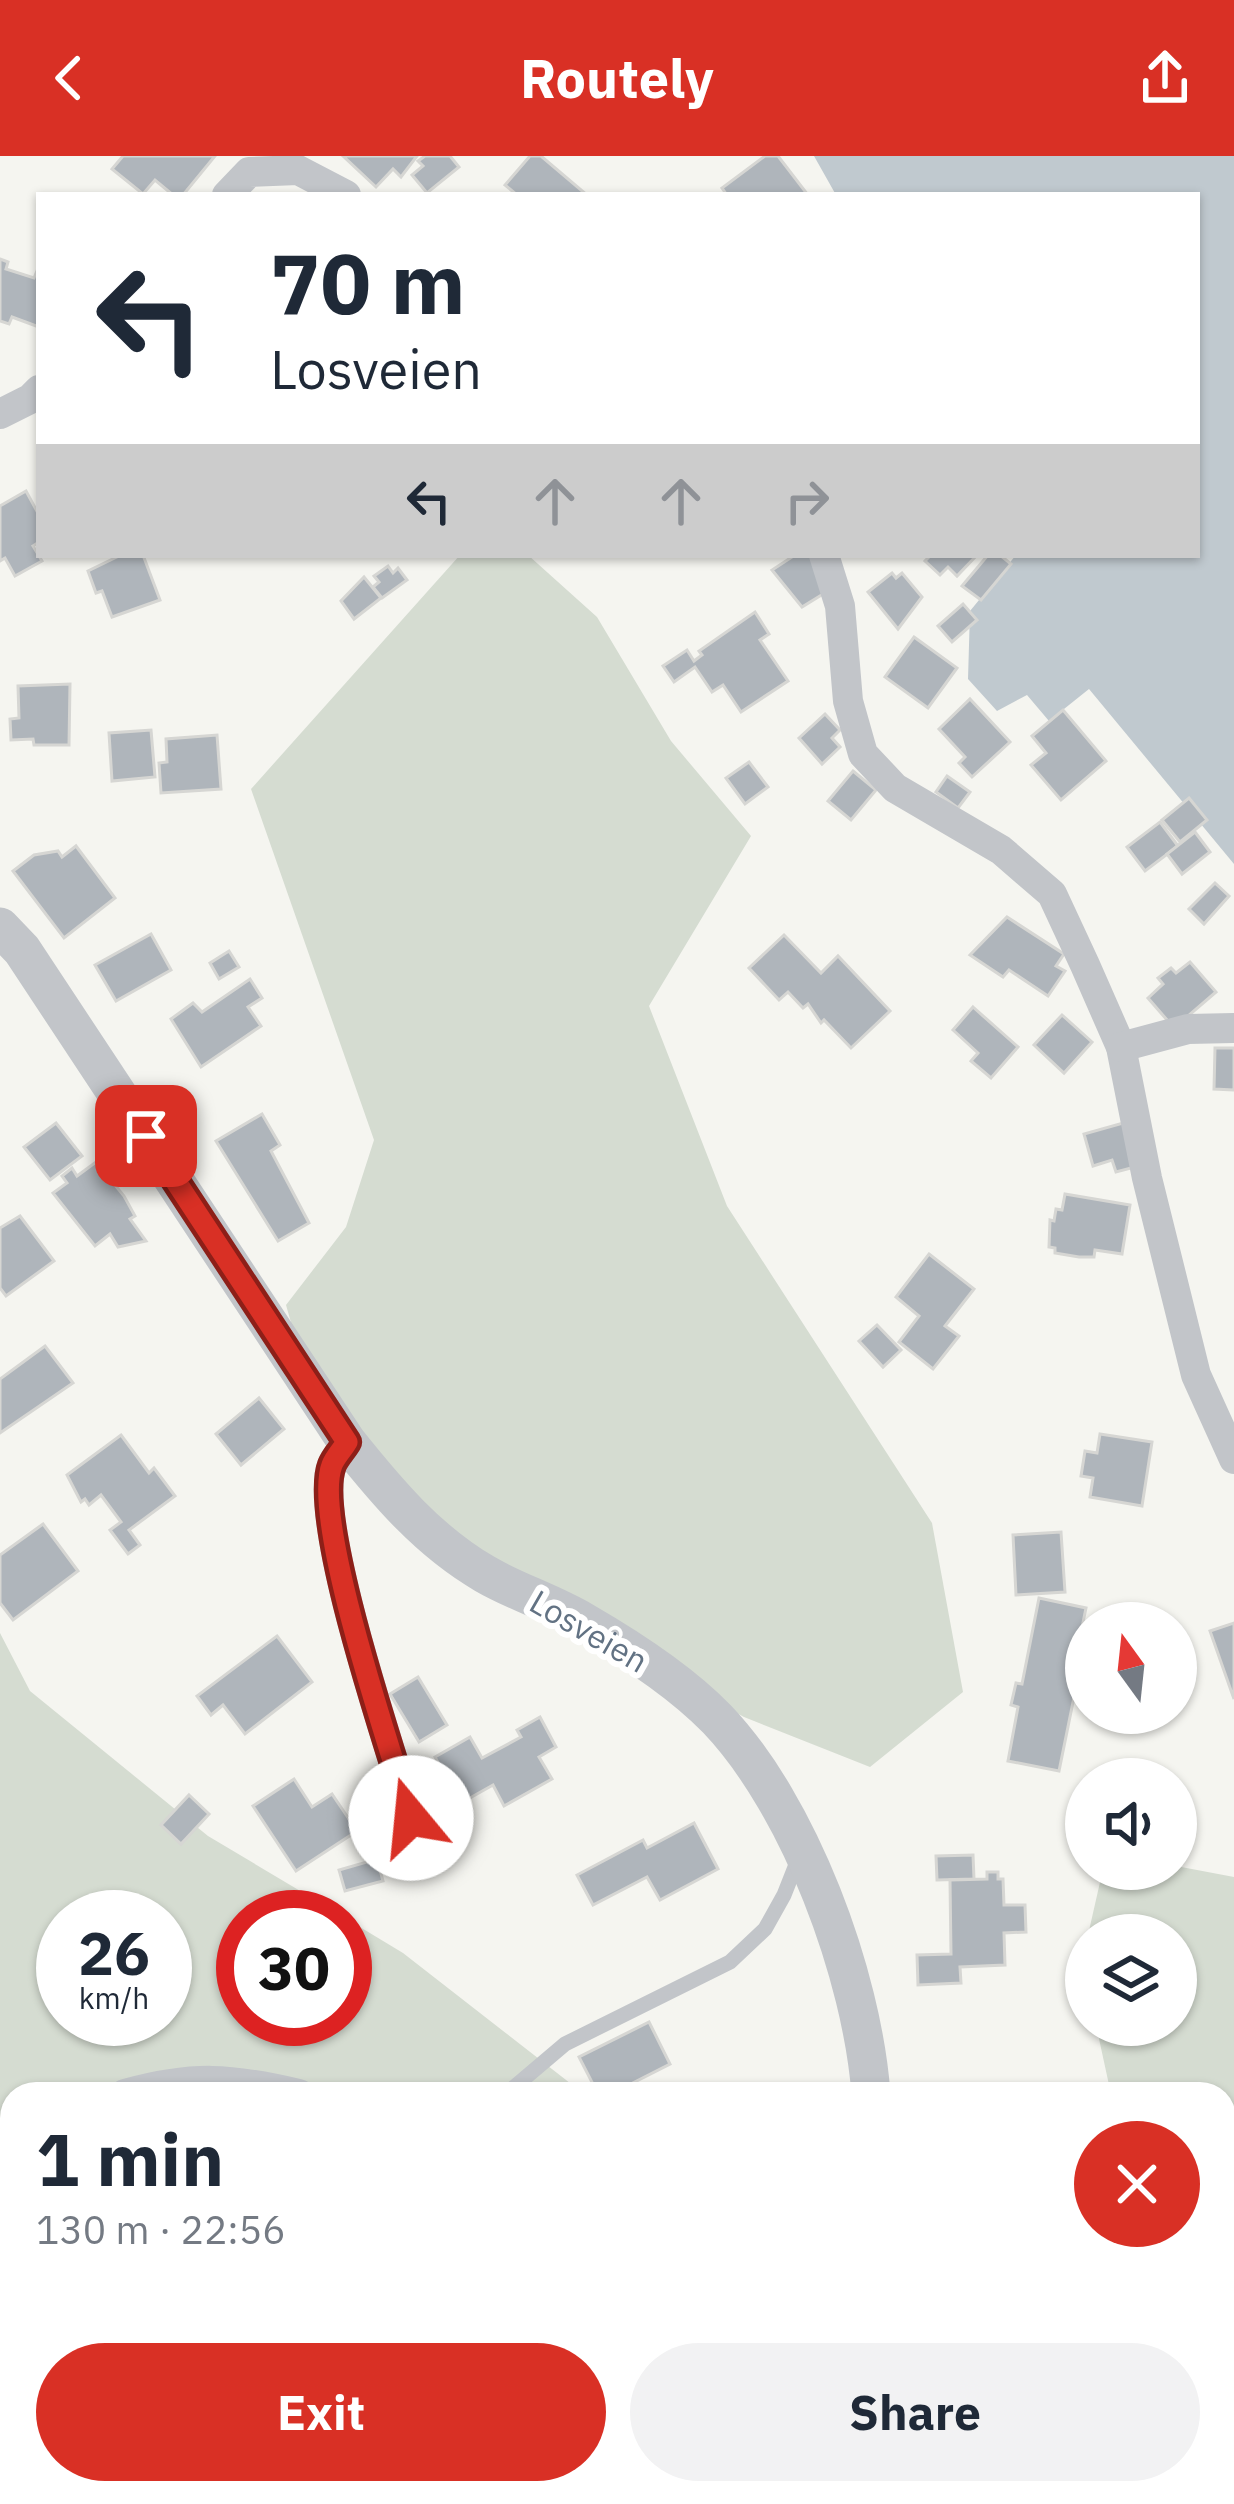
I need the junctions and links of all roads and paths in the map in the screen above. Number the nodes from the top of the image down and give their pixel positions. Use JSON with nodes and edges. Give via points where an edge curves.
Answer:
{"nodes":[{"id":1,"x":243,"y":174,"type":"edge"},
{"id":2,"x":340,"y":192,"type":"edge"},
{"id":3,"x":36,"y":402,"type":"edge"},
{"id":4,"x":0,"y":414,"type":"edge"},
{"id":5,"x":825,"y":558,"type":"edge"},
{"id":6,"x":0,"y":927,"type":"edge"},
{"id":7,"x":1234,"y":1028,"type":"edge"},
{"id":8,"x":1121,"y":1046,"type":"junction"},
{"id":9,"x":347,"y":1442,"type":"junction"},
{"id":10,"x":1234,"y":1459,"type":"edge"},
{"id":11,"x":411,"y":1818,"type":"dead end"},
{"id":12,"x":802,"y":1848,"type":"junction"},
{"id":13,"x":169,"y":2082,"type":"edge"},
{"id":14,"x":247,"y":2082,"type":"edge"},
{"id":15,"x":520,"y":2082,"type":"edge"},
{"id":16,"x":869,"y":2082,"type":"edge"}],
"edges":[{"from":1,"to":2,"type":"street","via":[[298,170]]},
{"from":3,"to":4,"type":"street"},
{"from":5,"to":8,"type":"street","via":[[841,606],[848,701],[863,754],[895,788],[1001,850],[1052,894]]},
{"from":6,"to":9,"type":"street","name":"Losveien"},
{"from":7,"to":8,"type":"street","via":[[1188,1029]]},
{"from":8,"to":10,"type":"street","via":[[1196,1375]]},
{"from":9,"to":11,"type":"street","via":[[331,1467],[328,1502],[352,1622]]},
{"from":9,"to":12,"type":"street","name":"Losveien","via":[[400,1509],[483,1573],[583,1621],[687,1691],[756,1768]]},
{"from":12,"to":15,"type":"lane","via":[[765,1930],[730,1962],[565,2044]]},
{"from":12,"to":16,"type":"street","name":"Losveien","via":[[850,1975]]},
{"from":13,"to":14,"type":"street"}]}
